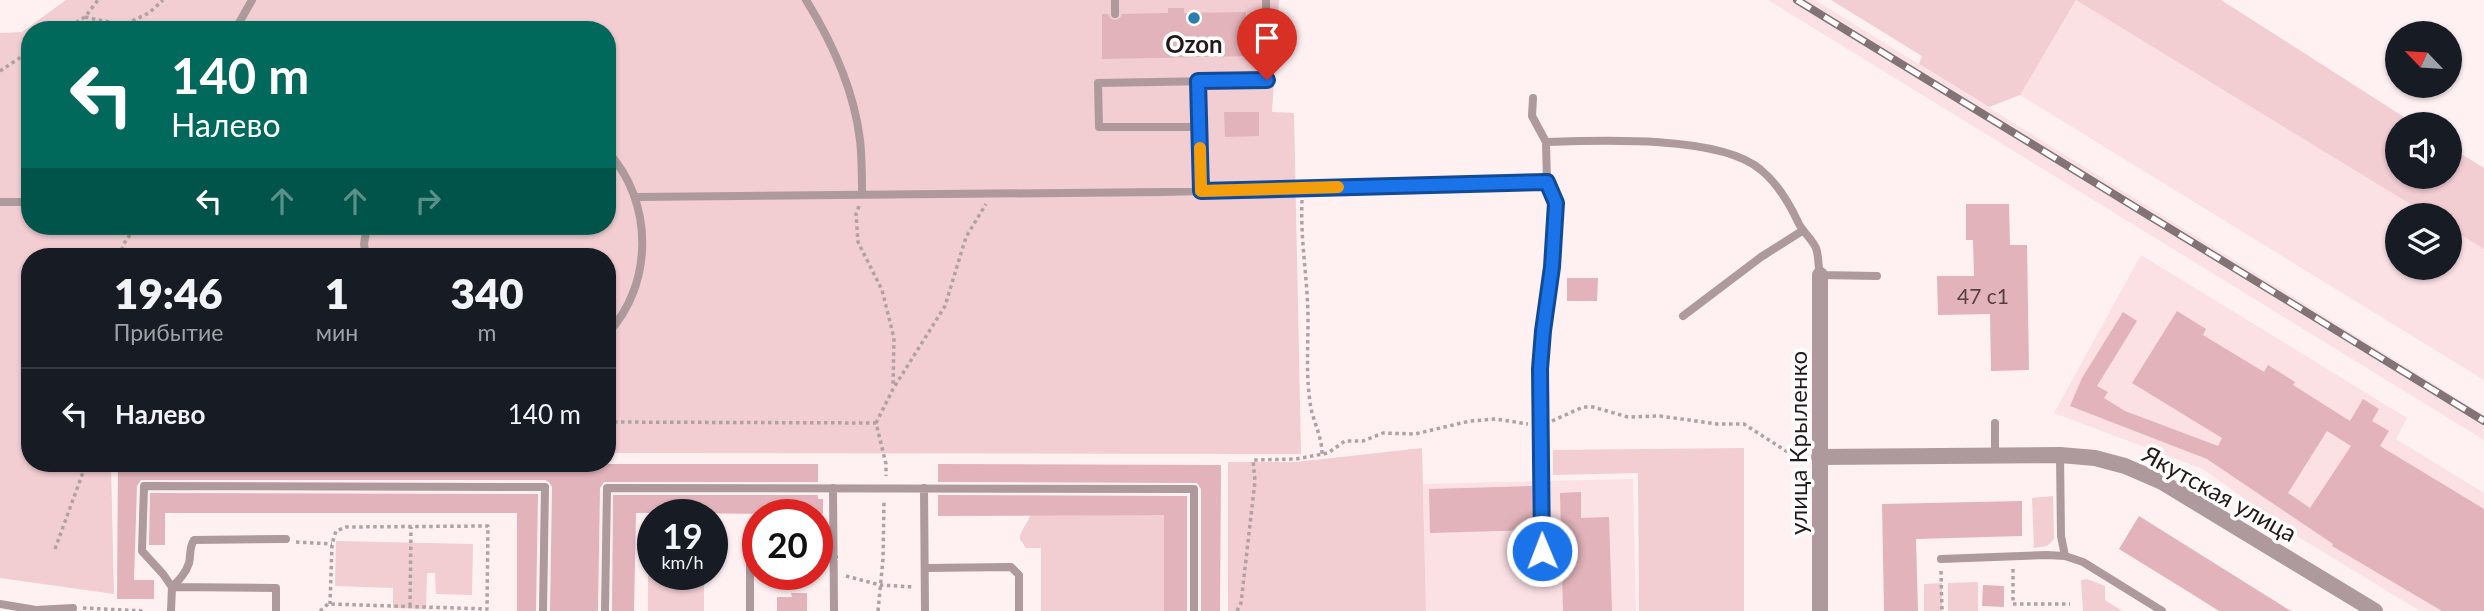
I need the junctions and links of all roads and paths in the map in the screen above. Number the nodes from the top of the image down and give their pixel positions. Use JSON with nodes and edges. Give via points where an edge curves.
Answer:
{"nodes":[{"id":1,"x":98,"y":0,"type":"edge"},
{"id":2,"x":163,"y":0,"type":"edge"},
{"id":3,"x":252,"y":0,"type":"edge"},
{"id":4,"x":806,"y":0,"type":"edge"},
{"id":5,"x":1115,"y":0,"type":"edge"},
{"id":6,"x":1266,"y":0,"type":"edge"},
{"id":7,"x":1115,"y":14,"type":"dead end"},
{"id":8,"x":85,"y":17,"type":"junction"},
{"id":9,"x":79,"y":21,"type":"edge"},
{"id":10,"x":104,"y":21,"type":"edge"},
{"id":11,"x":132,"y":21,"type":"edge"},
{"id":12,"x":239,"y":21,"type":"edge"},
{"id":13,"x":21,"y":57,"type":"edge"},
{"id":14,"x":0,"y":71,"type":"edge"},
{"id":15,"x":1198,"y":81,"type":"junction"},
{"id":16,"x":1533,"y":98,"type":"dead end"},
{"id":17,"x":1199,"y":127,"type":"junction"},
{"id":18,"x":1546,"y":142,"type":"junction"},
{"id":19,"x":616,"y":160,"type":"edge"},
{"id":20,"x":1547,"y":182,"type":"junction"},
{"id":21,"x":1302,"y":188,"type":"junction"},
{"id":22,"x":1201,"y":191,"type":"junction"},
{"id":23,"x":992,"y":193,"type":"junction"},
{"id":24,"x":862,"y":194,"type":"junction"},
{"id":25,"x":636,"y":197,"type":"junction"},
{"id":26,"x":0,"y":202,"type":"edge"},
{"id":27,"x":21,"y":202,"type":"edge"},
{"id":28,"x":1802,"y":231,"type":"junction"},
{"id":29,"x":1820,"y":275,"type":"junction"},
{"id":30,"x":1877,"y":276,"type":"dead end"},
{"id":31,"x":1683,"y":316,"type":"dead end"},
{"id":32,"x":616,"y":325,"type":"edge"},
{"id":33,"x":893,"y":389,"type":"junction"},
{"id":34,"x":616,"y":422,"type":"edge"},
{"id":35,"x":876,"y":422,"type":"junction"},
{"id":36,"x":1996,"y":423,"type":"dead end"},
{"id":37,"x":1539,"y":425,"type":"junction"},
{"id":38,"x":1322,"y":454,"type":"junction"},
{"id":39,"x":2060,"y":455,"type":"junction"},
{"id":40,"x":1995,"y":456,"type":"junction"},
{"id":41,"x":1819,"y":457,"type":"junction"},
{"id":42,"x":83,"y":472,"type":"edge"},
{"id":43,"x":833,"y":488,"type":"junction"},
{"id":44,"x":886,"y":488,"type":"junction"},
{"id":45,"x":925,"y":488,"type":"junction"},
{"id":46,"x":411,"y":527,"type":"junction"},
{"id":47,"x":286,"y":539,"type":"joint"},
{"id":48,"x":332,"y":544,"type":"junction"},
{"id":49,"x":55,"y":549,"type":"dead end"},
{"id":50,"x":2013,"y":556,"type":"junction"},
{"id":51,"x":2065,"y":556,"type":"junction"},
{"id":52,"x":834,"y":558,"type":"joint"},
{"id":53,"x":1941,"y":559,"type":"joint"},
{"id":54,"x":925,"y":568,"type":"junction"},
{"id":55,"x":834,"y":573,"type":"junction"},
{"id":56,"x":1542,"y":574,"type":"dead end"},
{"id":57,"x":880,"y":585,"type":"junction"},
{"id":58,"x":172,"y":587,"type":"junction"},
{"id":59,"x":925,"y":587,"type":"junction"},
{"id":60,"x":750,"y":590,"type":"edge"},
{"id":61,"x":0,"y":604,"type":"edge"},
{"id":62,"x":330,"y":604,"type":"junction"},
{"id":63,"x":2070,"y":604,"type":"dead end"},
{"id":64,"x":410,"y":606,"type":"junction"},
{"id":65,"x":73,"y":608,"type":"joint"},
{"id":66,"x":395,"y":608,"type":"edge"},
{"id":67,"x":144,"y":611,"type":"edge"},
{"id":68,"x":171,"y":611,"type":"edge"},
{"id":69,"x":276,"y":611,"type":"edge"},
{"id":70,"x":320,"y":611,"type":"edge"},
{"id":71,"x":543,"y":611,"type":"edge"},
{"id":72,"x":606,"y":611,"type":"edge"},
{"id":73,"x":750,"y":611,"type":"edge"},
{"id":74,"x":834,"y":611,"type":"edge"},
{"id":75,"x":878,"y":611,"type":"edge"},
{"id":76,"x":925,"y":611,"type":"edge"},
{"id":77,"x":1019,"y":611,"type":"edge"},
{"id":78,"x":1194,"y":611,"type":"edge"},
{"id":79,"x":1237,"y":611,"type":"edge"},
{"id":80,"x":1820,"y":611,"type":"edge"},
{"id":81,"x":1942,"y":611,"type":"edge"},
{"id":82,"x":2162,"y":611,"type":"edge"},
{"id":83,"x":2375,"y":611,"type":"edge"}],
"edges":[{"from":1,"to":8,"type":"path"},
{"from":2,"to":11,"type":"path"},
{"from":3,"to":12,"type":"lane"},
{"from":4,"to":24,"type":"lane","via":[[826,32],[847,84],[860,139]]},
{"from":5,"to":7,"type":"lane"},
{"from":6,"to":15,"type":"lane","via":[[1267,80]]},
{"from":8,"to":9,"type":"path"},
{"from":8,"to":10,"type":"path"},
{"from":13,"to":14,"type":"path"},
{"from":15,"to":17,"type":"lane"},
{"from":15,"to":17,"type":"lane","via":[[1098,83],[1099,127]]},
{"from":16,"to":18,"type":"lane","via":[[1532,116]]},
{"from":17,"to":22,"type":"lane"},
{"from":18,"to":20,"type":"lane"},
{"from":18,"to":28,"type":"lane","via":[[1626,139],[1734,154],[1761,169],[1787,201]]},
{"from":19,"to":25,"type":"lane"},
{"from":20,"to":21,"type":"lane"},
{"from":20,"to":37,"type":"lane","via":[[1556,203]]},
{"from":21,"to":22,"type":"lane"},
{"from":21,"to":38,"type":"path","via":[[1306,369]]},
{"from":22,"to":23,"type":"lane"},
{"from":23,"to":24,"type":"lane"},
{"from":23,"to":33,"type":"path","via":[[966,237],[946,306]]},
{"from":24,"to":25,"type":"lane"},
{"from":24,"to":33,"type":"path","via":[[856,214],[858,242],[882,290],[894,338]]},
{"from":25,"to":32,"type":"lane","via":[[643,239],[638,282]]},
{"from":26,"to":27,"type":"lane"},
{"from":28,"to":29,"type":"lane","via":[[1816,248]]},
{"from":28,"to":31,"type":"lane"},
{"from":29,"to":30,"type":"lane"},
{"from":29,"to":41,"type":"street","name":"улица Крыленко"},
{"from":33,"to":35,"type":"path"},
{"from":34,"to":35,"type":"path"},
{"from":35,"to":44,"type":"path","via":[[886,464]]},
{"from":36,"to":40,"type":"lane"},
{"from":37,"to":38,"type":"path","via":[[1496,419],[1470,421],[1415,434],[1383,433],[1363,441],[1345,441]]},
{"from":37,"to":41,"type":"path","via":[[1583,407],[1628,417],[1744,424],[1786,451]]},
{"from":37,"to":56,"type":"lane"},
{"from":38,"to":79,"type":"path","via":[[1253,460],[1255,481]]},
{"from":39,"to":40,"type":"street","name":"Якутская улица"},
{"from":39,"to":51,"type":"lane"},
{"from":39,"to":83,"type":"street","name":"Якутская улица","via":[[2095,458],[2162,482]]},
{"from":40,"to":41,"type":"street","name":"Якутская улица"},
{"from":41,"to":80,"type":"street","name":"улица Крыленко"},
{"from":42,"to":49,"type":"path"},
{"from":43,"to":44,"type":"lane"},
{"from":43,"to":52,"type":"lane"},
{"from":43,"to":72,"type":"lane","via":[[607,488]]},
{"from":44,"to":45,"type":"lane"},
{"from":44,"to":57,"type":"path"},
{"from":45,"to":54,"type":"lane"},
{"from":45,"to":78,"type":"lane","via":[[1194,489]]},
{"from":46,"to":48,"type":"path","via":[[346,527],[336,531]]},
{"from":46,"to":64,"type":"path"},
{"from":46,"to":64,"type":"path","via":[[488,526],[487,609]]},
{"from":47,"to":48,"type":"path"},
{"from":47,"to":58,"type":"lane","via":[[194,540],[183,576]]},
{"from":48,"to":62,"type":"path"},
{"from":50,"to":51,"type":"lane"},
{"from":50,"to":53,"type":"lane"},
{"from":50,"to":63,"type":"path","via":[[2013,604]]},
{"from":51,"to":82,"type":"lane","via":[[2083,562]]},
{"from":52,"to":55,"type":"lane"},
{"from":53,"to":81,"type":"path"},
{"from":54,"to":59,"type":"lane"},
{"from":54,"to":77,"type":"lane","via":[[1011,567],[1018,575]]},
{"from":55,"to":57,"type":"path"},
{"from":55,"to":74,"type":"lane"},
{"from":57,"to":59,"type":"path"},
{"from":57,"to":75,"type":"path"},
{"from":58,"to":68,"type":"lane"},
{"from":58,"to":69,"type":"lane","via":[[276,588]]},
{"from":58,"to":71,"type":"lane","via":[[142,551],[144,486],[545,487]]},
{"from":59,"to":76,"type":"lane"},
{"from":60,"to":73,"type":"lane"},
{"from":61,"to":65,"type":"lane","via":[[36,610]]},
{"from":62,"to":66,"type":"path"},
{"from":62,"to":70,"type":"path"},
{"from":64,"to":66,"type":"path"},
{"from":65,"to":67,"type":"path"}]}
